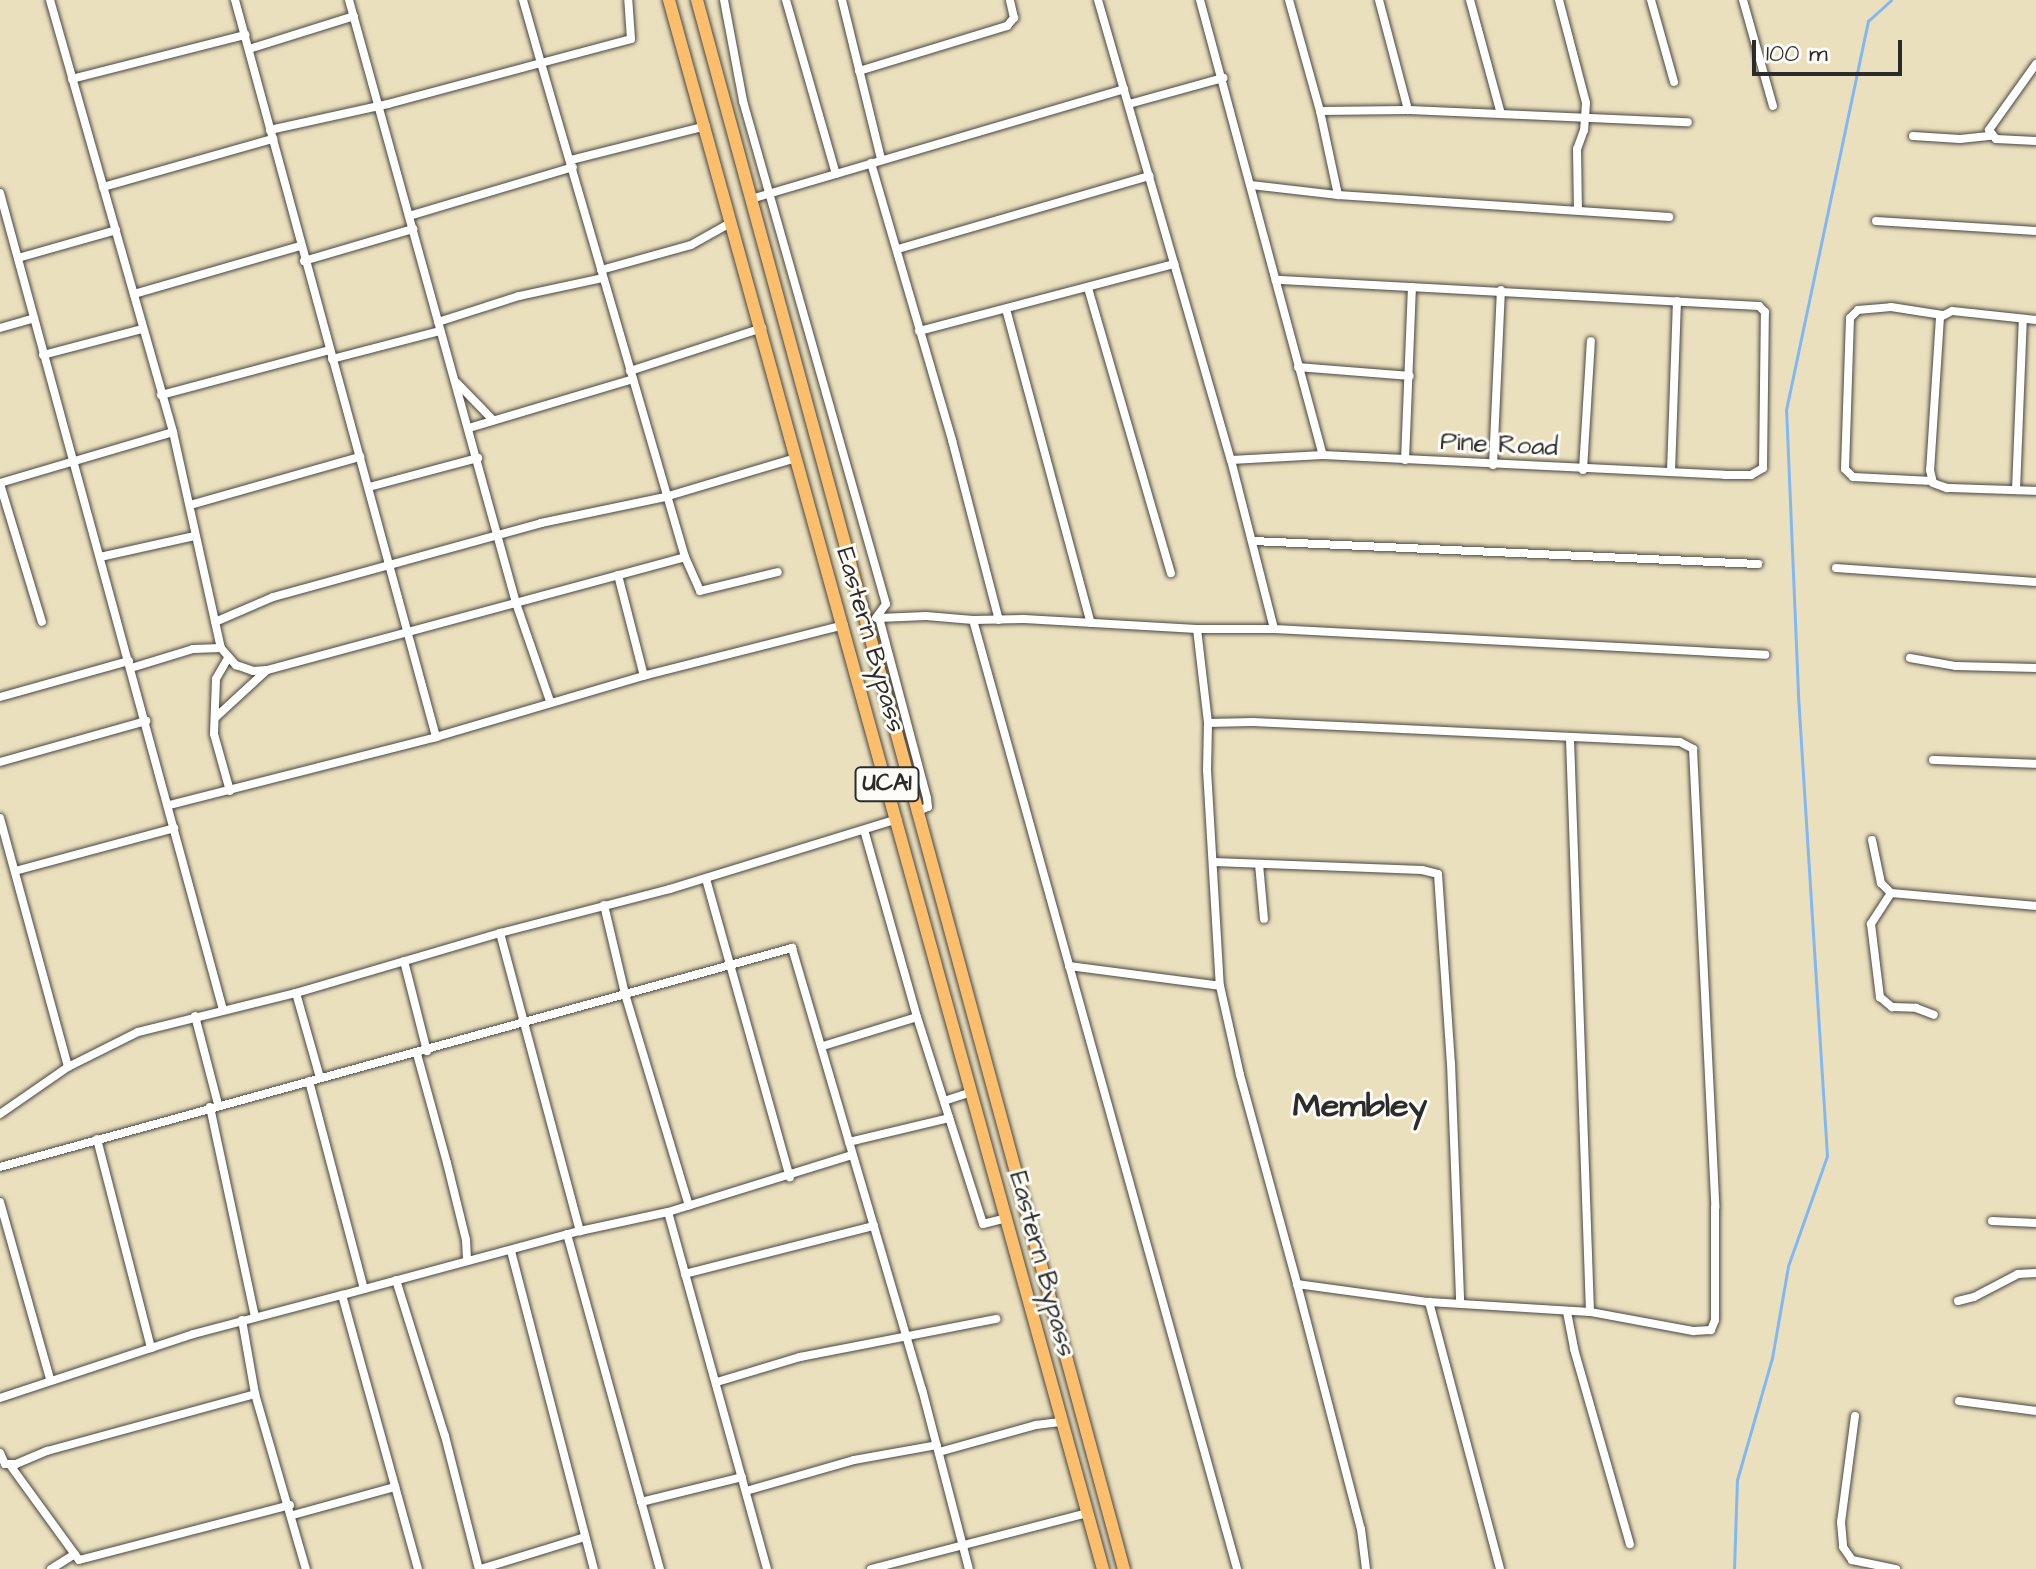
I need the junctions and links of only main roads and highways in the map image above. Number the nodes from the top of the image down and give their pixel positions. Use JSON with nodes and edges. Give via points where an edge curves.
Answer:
{"nodes":[{"id":1,"x":669,"y":0,"type":"edge"},
{"id":2,"x":697,"y":0,"type":"edge"},
{"id":3,"x":884,"y":686,"type":"junction"},
{"id":4,"x":861,"y":691,"type":"junction"},
{"id":5,"x":1103,"y":1569,"type":"edge"},
{"id":6,"x":1124,"y":1569,"type":"edge"}],
"edges":[{"from":1,"to":4,"type":"main road","name":"Eastern Bypass","number":"UCA1"},
{"from":2,"to":3,"type":"main road","name":"Eastern Bypass","via":[[827,475],[873,618]]},
{"from":3,"to":4,"type":"main road"},
{"from":3,"to":6,"type":"main road","name":"Eastern Bypass"},
{"from":4,"to":5,"type":"main road","name":"Eastern Bypass","number":"UCA1"}]}
